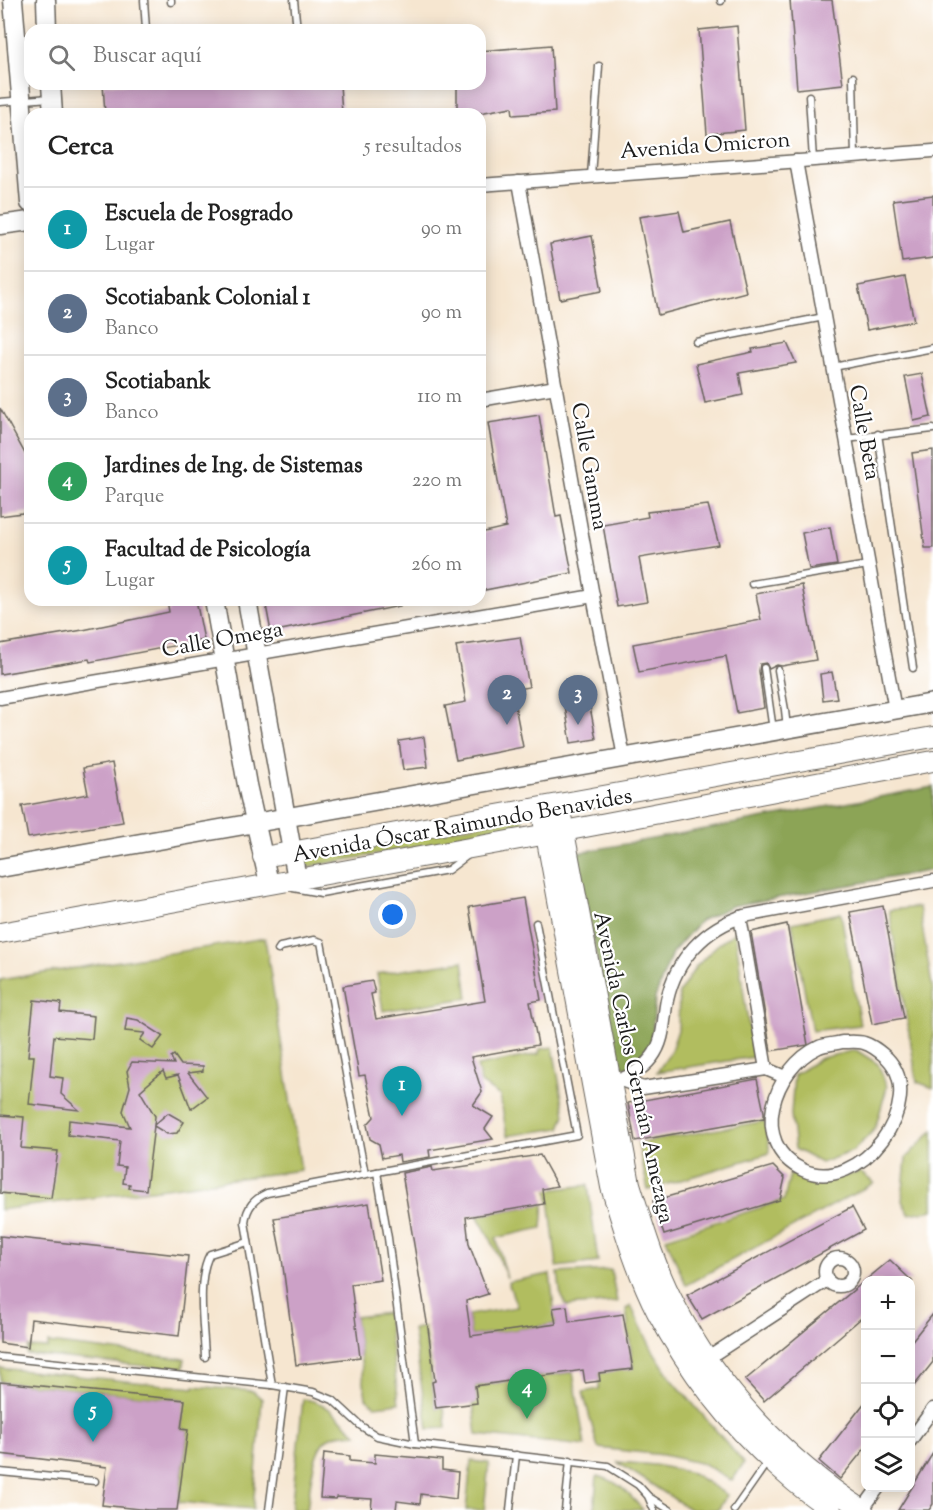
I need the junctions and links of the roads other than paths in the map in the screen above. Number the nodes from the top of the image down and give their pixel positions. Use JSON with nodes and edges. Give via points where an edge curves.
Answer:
{"nodes":[{"id":1,"x":13,"y":0,"type":"edge"},
{"id":2,"x":46,"y":0,"type":"edge"},
{"id":3,"x":144,"y":0,"type":"edge"},
{"id":4,"x":294,"y":0,"type":"edge"},
{"id":5,"x":48,"y":24,"type":"edge"},
{"id":6,"x":146,"y":24,"type":"edge"},
{"id":7,"x":296,"y":24,"type":"edge"},
{"id":8,"x":599,"y":66,"type":"dead end"},
{"id":9,"x":853,"y":77,"type":"dead end"},
{"id":10,"x":809,"y":96,"type":"dead end"},
{"id":11,"x":52,"y":99,"type":"edge"},
{"id":12,"x":21,"y":101,"type":"junction"},
{"id":13,"x":0,"y":102,"type":"edge"},
{"id":14,"x":24,"y":129,"type":"edge"},
{"id":15,"x":933,"y":151,"type":"edge"},
{"id":16,"x":855,"y":157,"type":"junction"},
{"id":17,"x":813,"y":160,"type":"junction"},
{"id":18,"x":796,"y":161,"type":"junction"},
{"id":19,"x":591,"y":177,"type":"junction"},
{"id":20,"x":519,"y":182,"type":"junction"},
{"id":21,"x":486,"y":185,"type":"edge"},
{"id":22,"x":24,"y":222,"type":"edge"},
{"id":23,"x":0,"y":225,"type":"edge"},
{"id":24,"x":824,"y":317,"type":"junction"},
{"id":25,"x":696,"y":342,"type":"dead end"},
{"id":26,"x":933,"y":348,"type":"edge"},
{"id":27,"x":833,"y":366,"type":"junction"},
{"id":28,"x":556,"y":387,"type":"junction"},
{"id":29,"x":486,"y":399,"type":"edge"},
{"id":30,"x":933,"y":429,"type":"edge"},
{"id":31,"x":878,"y":434,"type":"junction"},
{"id":32,"x":846,"y":439,"type":"junction"},
{"id":33,"x":869,"y":564,"type":"junction"},
{"id":34,"x":752,"y":584,"type":"dead end"},
{"id":35,"x":593,"y":596,"type":"junction"},
{"id":36,"x":215,"y":606,"type":"edge"},
{"id":37,"x":248,"y":606,"type":"edge"},
{"id":38,"x":257,"y":653,"type":"junction"},
{"id":39,"x":225,"y":659,"type":"junction"},
{"id":40,"x":764,"y":668,"type":"dead end"},
{"id":41,"x":913,"y":668,"type":"dead end"},
{"id":42,"x":778,"y":670,"type":"dead end"},
{"id":43,"x":0,"y":698,"type":"edge"},
{"id":44,"x":933,"y":703,"type":"edge"},
{"id":45,"x":895,"y":710,"type":"junction"},
{"id":46,"x":780,"y":729,"type":"junction"},
{"id":47,"x":933,"y":737,"type":"edge"},
{"id":48,"x":624,"y":757,"type":"junction"},
{"id":49,"x":933,"y":761,"type":"edge"},
{"id":50,"x":550,"y":806,"type":"junction"},
{"id":51,"x":286,"y":818,"type":"junction"},
{"id":52,"x":256,"y":823,"type":"junction"},
{"id":53,"x":555,"y":833,"type":"junction"},
{"id":54,"x":480,"y":846,"type":"junction"},
{"id":55,"x":292,"y":852,"type":"junction"},
{"id":56,"x":263,"y":857,"type":"junction"},
{"id":57,"x":0,"y":868,"type":"edge"},
{"id":58,"x":297,"y":879,"type":"junction"},
{"id":59,"x":933,"y":881,"type":"edge"},
{"id":60,"x":269,"y":884,"type":"junction"},
{"id":61,"x":740,"y":917,"type":"junction"},
{"id":62,"x":537,"y":923,"type":"dead end"},
{"id":63,"x":0,"y":933,"type":"edge"},
{"id":64,"x":278,"y":950,"type":"dead end"},
{"id":65,"x":766,"y":1070,"type":"junction"},
{"id":66,"x":785,"y":1077,"type":"junction"},
{"id":67,"x":615,"y":1082,"type":"junction"},
{"id":68,"x":377,"y":1172,"type":"junction"},
{"id":69,"x":365,"y":1174,"type":"junction"},
{"id":70,"x":248,"y":1242,"type":"junction"},
{"id":71,"x":827,"y":1280,"type":"dead end"},
{"id":72,"x":205,"y":1357,"type":"dead end"},
{"id":73,"x":0,"y":1358,"type":"edge"},
{"id":74,"x":708,"y":1358,"type":"junction"},
{"id":75,"x":272,"y":1385,"type":"junction"},
{"id":76,"x":285,"y":1387,"type":"junction"},
{"id":77,"x":933,"y":1409,"type":"edge"},
{"id":78,"x":912,"y":1438,"type":"edge"},
{"id":79,"x":415,"y":1444,"type":"junction"},
{"id":80,"x":516,"y":1455,"type":"junction"},
{"id":81,"x":769,"y":1459,"type":"junction"},
{"id":82,"x":570,"y":1460,"type":"junction"},
{"id":83,"x":0,"y":1472,"type":"edge"},
{"id":84,"x":95,"y":1481,"type":"dead end"},
{"id":85,"x":875,"y":1492,"type":"edge"},
{"id":86,"x":648,"y":1496,"type":"junction"},
{"id":87,"x":268,"y":1510,"type":"edge"},
{"id":88,"x":510,"y":1510,"type":"edge"},
{"id":89,"x":565,"y":1510,"type":"edge"},
{"id":90,"x":654,"y":1510,"type":"edge"},
{"id":91,"x":670,"y":1510,"type":"edge"},
{"id":92,"x":735,"y":1510,"type":"edge"},
{"id":93,"x":831,"y":1510,"type":"edge"},
{"id":94,"x":862,"y":1510,"type":"edge"}],
"edges":[{"from":1,"to":12,"type":"main road"},
{"from":2,"to":5,"type":"main road"},
{"from":3,"to":6,"type":"lane"},
{"from":4,"to":7,"type":"lane"},
{"from":8,"to":19,"type":"lane"},
{"from":9,"to":16,"type":"lane"},
{"from":10,"to":17,"type":"lane"},
{"from":11,"to":12,"type":"lane"},
{"from":12,"to":13,"type":"lane"},
{"from":12,"to":14,"type":"main road"},
{"from":15,"to":16,"type":"street","name":"Avenida Omicron"},
{"from":16,"to":17,"type":"street","name":"Avenida Omicron"},
{"from":17,"to":18,"type":"street","name":"Avenida Omicron"},
{"from":18,"to":19,"type":"street","name":"Avenida Omicron"},
{"from":18,"to":24,"type":"street","name":"Calle Beta"},
{"from":19,"to":20,"type":"street","name":"Avenida Omicron"},
{"from":20,"to":21,"type":"street","name":"Avenida Omicron"},
{"from":20,"to":28,"type":"street","name":"Calle Gamma"},
{"from":22,"to":23,"type":"main road"},
{"from":24,"to":25,"type":"lane"},
{"from":24,"to":27,"type":"street","name":"Calle Beta"},
{"from":26,"to":27,"type":"lane"},
{"from":27,"to":32,"type":"street","name":"Calle Beta"},
{"from":28,"to":29,"type":"street"},
{"from":28,"to":35,"type":"street","name":"Calle Gamma"},
{"from":30,"to":31,"type":"lane"},
{"from":31,"to":32,"type":"lane"},
{"from":31,"to":41,"type":"lane"},
{"from":32,"to":33,"type":"street","name":"Calle Beta"},
{"from":33,"to":34,"type":"lane"},
{"from":33,"to":45,"type":"street","name":"Calle Beta"},
{"from":35,"to":38,"type":"street","name":"Calle Omega"},
{"from":35,"to":48,"type":"street","name":"Calle Gamma"},
{"from":36,"to":39,"type":"main road"},
{"from":37,"to":38,"type":"main road"},
{"from":38,"to":39,"type":"street","name":"Calle Omega"},
{"from":38,"to":51,"type":"main road"},
{"from":39,"to":43,"type":"street","name":"Calle Omega"},
{"from":39,"to":52,"type":"main road"},
{"from":40,"to":46,"type":"lane"},
{"from":42,"to":46,"type":"lane","via":[[785,710]]},
{"from":44,"to":45,"type":"main road","name":"Avenida Óscar Raimundo Benavides"},
{"from":45,"to":46,"type":"main road","name":"Avenida Óscar Raimundo Benavides"},
{"from":46,"to":48,"type":"main road","name":"Avenida Óscar Raimundo Benavides"},
{"from":47,"to":50,"type":"main road","name":"Avenida Óscar Raimundo Benavides"},
{"from":48,"to":51,"type":"main road","name":"Avenida Óscar Raimundo Benavides"},
{"from":49,"to":53,"type":"main road","name":"Avenida Óscar Raimundo Benavides"},
{"from":50,"to":53,"type":"main road","name":"Avenida Carlos Germán Amezaga"},
{"from":50,"to":55,"type":"main road","name":"Avenida Óscar Raimundo Benavides"},
{"from":51,"to":52,"type":"main road","name":"Avenida Óscar Raimundo Benavides"},
{"from":51,"to":55,"type":"main road"},
{"from":52,"to":56,"type":"main road"},
{"from":52,"to":57,"type":"main road","name":"Avenida Óscar Raimundo Benavides"},
{"from":53,"to":54,"type":"main road","name":"Avenida Óscar Raimundo Benavides"},
{"from":53,"to":67,"type":"main road","name":"Avenida Carlos Germán Amezaga"},
{"from":53,"to":81,"type":"main road","name":"Avenida Carlos Germán Amezaga","via":[[609,1176],[629,1245],[656,1311],[691,1370],[726,1416]]},
{"from":54,"to":58,"type":"main road","name":"Avenida Óscar Raimundo Benavides"},
{"from":54,"to":60,"type":"lane","via":[[447,870],[321,893]]},
{"from":55,"to":56,"type":"main road","name":"Avenida Óscar Raimundo Benavides"},
{"from":55,"to":58,"type":"main road"},
{"from":56,"to":60,"type":"main road"},
{"from":58,"to":60,"type":"main road","name":"Avenida Óscar Raimundo Benavides"},
{"from":59,"to":61,"type":"street"},
{"from":60,"to":63,"type":"main road","name":"Avenida Óscar Raimundo Benavides"},
{"from":61,"to":65,"type":"street"},
{"from":61,"to":67,"type":"street","via":[[716,928],[689,951],[676,972],[667,999],[663,1032],[653,1056],[633,1075]]},
{"from":62,"to":68,"type":"lane","via":[[577,1134]]},
{"from":64,"to":69,"type":"lane","via":[[314,940],[321,942]]},
{"from":65,"to":66,"type":"street"},
{"from":65,"to":67,"type":"street","via":[[643,1088]]},
{"from":66,"to":66,"type":"street","via":[[819,1047],[864,1043],[878,1049],[891,1062],[901,1095],[887,1134],[874,1150],[847,1170],[826,1176],[793,1165],[772,1136],[771,1118]]},
{"from":67,"to":74,"type":"main road","name":"Avenida Carlos Germán Amezaga","via":[[630,1184],[648,1243],[676,1308]]},
{"from":68,"to":69,"type":"lane"},
{"from":68,"to":79,"type":"lane"},
{"from":69,"to":70,"type":"lane","via":[[258,1197],[246,1214]]},
{"from":70,"to":72,"type":"lane","via":[[210,1254],[206,1262],[202,1279]]},
{"from":70,"to":75,"type":"lane"},
{"from":71,"to":74,"type":"street"},
{"from":73,"to":75,"type":"lane"},
{"from":74,"to":94,"type":"main road","name":"Avenida Carlos Germán Amezaga","via":[[738,1399],[779,1442],[823,1482]]},
{"from":75,"to":76,"type":"lane"},
{"from":76,"to":79,"type":"lane","via":[[333,1400],[377,1437]]},
{"from":76,"to":87,"type":"lane"},
{"from":77,"to":78,"type":"street"},
{"from":79,"to":80,"type":"lane"},
{"from":80,"to":82,"type":"lane"},
{"from":80,"to":88,"type":"lane"},
{"from":81,"to":92,"type":"lane"},
{"from":81,"to":93,"type":"main road","name":"Avenida Carlos Germán Amezaga"},
{"from":82,"to":86,"type":"lane","via":[[619,1471]]},
{"from":82,"to":89,"type":"lane"},
{"from":83,"to":84,"type":"lane"},
{"from":85,"to":94,"type":"street"},
{"from":86,"to":90,"type":"lane"},
{"from":86,"to":91,"type":"lane"}]}
